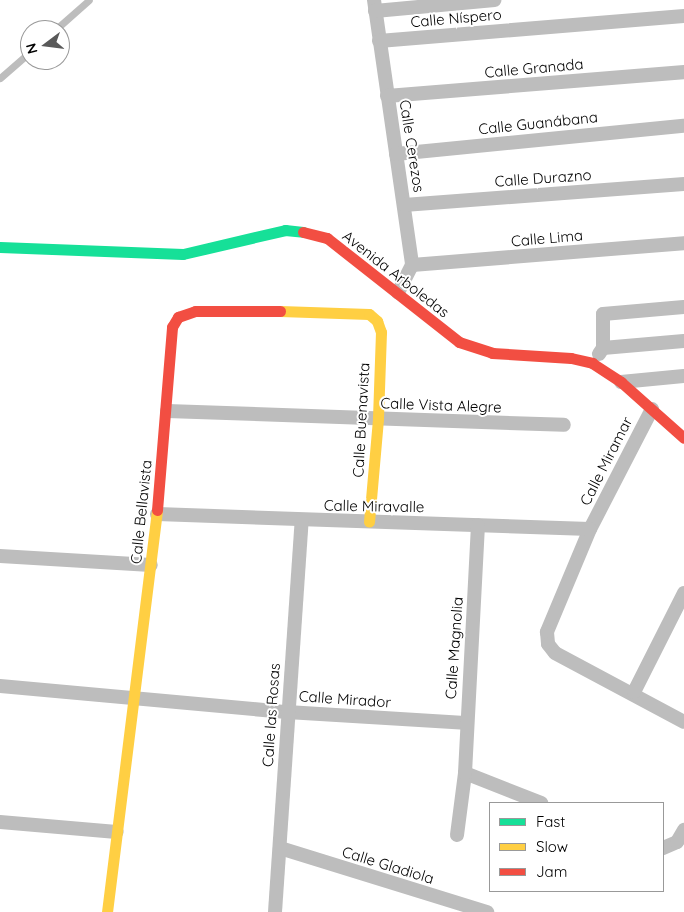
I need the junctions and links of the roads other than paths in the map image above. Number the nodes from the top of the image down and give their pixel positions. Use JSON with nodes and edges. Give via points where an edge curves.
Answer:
{"nodes":[{"id":1,"x":89,"y":0,"type":"edge"},
{"id":2,"x":494,"y":0,"type":"edge"},
{"id":3,"x":374,"y":5,"type":"edge"},
{"id":4,"x":684,"y":16,"type":"edge"},
{"id":5,"x":66,"y":20,"type":"edge"},
{"id":6,"x":379,"y":41,"type":"junction"},
{"id":7,"x":20,"y":61,"type":"edge"},
{"id":8,"x":684,"y":72,"type":"edge"},
{"id":9,"x":0,"y":78,"type":"edge"},
{"id":10,"x":387,"y":96,"type":"junction"},
{"id":11,"x":684,"y":126,"type":"edge"},
{"id":12,"x":396,"y":154,"type":"junction"},
{"id":13,"x":684,"y":184,"type":"edge"},
{"id":14,"x":404,"y":205,"type":"junction"},
{"id":15,"x":684,"y":243,"type":"edge"},
{"id":16,"x":0,"y":247,"type":"edge"},
{"id":17,"x":412,"y":265,"type":"junction"},
{"id":18,"x":398,"y":293,"type":"junction"},
{"id":19,"x":684,"y":307,"type":"edge"},
{"id":20,"x":377,"y":321,"type":"joint"},
{"id":21,"x":684,"y":341,"type":"edge"},
{"id":22,"x":603,"y":348,"type":"junction"},
{"id":23,"x":592,"y":363,"type":"junction"},
{"id":24,"x":684,"y":376,"type":"edge"},
{"id":25,"x":621,"y":382,"type":"junction"},
{"id":26,"x":652,"y":409,"type":"junction"},
{"id":27,"x":167,"y":410,"type":"junction"},
{"id":28,"x":378,"y":419,"type":"junction"},
{"id":29,"x":564,"y":425,"type":"dead end"},
{"id":30,"x":684,"y":438,"type":"edge"},
{"id":31,"x":157,"y":514,"type":"junction"},
{"id":32,"x":302,"y":520,"type":"junction"},
{"id":33,"x":369,"y":522,"type":"junction"},
{"id":34,"x":478,"y":525,"type":"junction"},
{"id":35,"x":590,"y":529,"type":"junction"},
{"id":36,"x":0,"y":556,"type":"edge"},
{"id":37,"x":150,"y":565,"type":"junction"},
{"id":38,"x":684,"y":593,"type":"edge"},
{"id":39,"x":0,"y":686,"type":"edge"},
{"id":40,"x":634,"y":692,"type":"junction"},
{"id":41,"x":134,"y":696,"type":"junction"},
{"id":42,"x":287,"y":712,"type":"junction"},
{"id":43,"x":684,"y":722,"type":"edge"},
{"id":44,"x":465,"y":723,"type":"junction"},
{"id":45,"x":465,"y":774,"type":"junction"},
{"id":46,"x":538,"y":802,"type":"edge"},
{"id":47,"x":0,"y":822,"type":"edge"},
{"id":48,"x":684,"y":830,"type":"edge"},
{"id":49,"x":117,"y":832,"type":"junction"},
{"id":50,"x":457,"y":835,"type":"dead end"},
{"id":51,"x":280,"y":848,"type":"junction"},
{"id":52,"x":664,"y":848,"type":"edge"},
{"id":53,"x":108,"y":912,"type":"edge"},
{"id":54,"x":276,"y":912,"type":"edge"},
{"id":55,"x":487,"y":912,"type":"edge"}],
"edges":[{"from":1,"to":5,"type":"lane"},
{"from":2,"to":3,"type":"street"},
{"from":3,"to":6,"type":"street","name":"Calle Cerezos"},
{"from":4,"to":6,"type":"street","name":"Calle Níspero"},
{"from":6,"to":10,"type":"street","name":"Calle Cerezos"},
{"from":7,"to":9,"type":"lane"},
{"from":8,"to":10,"type":"street","name":"Calle Granada"},
{"from":10,"to":12,"type":"street","name":"Calle Cerezos"},
{"from":11,"to":12,"type":"street","name":"Calle Guanábana"},
{"from":12,"to":14,"type":"street","name":"Calle Cerezos"},
{"from":13,"to":14,"type":"street","name":"Calle Durazno"},
{"from":14,"to":17,"type":"street","name":"Calle Cerezos"},
{"from":15,"to":17,"type":"street","name":"Calle Lima"},
{"from":16,"to":18,"type":"street","name":"Avenida Arboledas","via":[[183,254],[292,231],[327,238]]},
{"from":17,"to":18,"type":"street"},
{"from":18,"to":23,"type":"street","name":"Avenida Arboledas","via":[[422,315],[474,350]]},
{"from":19,"to":22,"type":"street","via":[[603,314]]},
{"from":20,"to":27,"type":"street","name":"Calle Bellavista","via":[[368,314],[194,310],[178,317],[172,327]]},
{"from":20,"to":28,"type":"street","name":"Calle Buenavista","via":[[381,332]]},
{"from":21,"to":22,"type":"street"},
{"from":22,"to":23,"type":"street"},
{"from":23,"to":25,"type":"street","name":"Avenida Arboledas"},
{"from":24,"to":25,"type":"street"},
{"from":25,"to":26,"type":"street","name":"Avenida Arboledas"},
{"from":26,"to":30,"type":"street","name":"Avenida Arboledas"},
{"from":26,"to":35,"type":"street","name":"Calle Miramar"},
{"from":27,"to":28,"type":"street","name":"Calle Vista Alegre"},
{"from":27,"to":31,"type":"street","name":"Calle Bellavista"},
{"from":28,"to":29,"type":"street","name":"Calle Vista Alegre"},
{"from":28,"to":33,"type":"street","name":"Calle Buenavista"},
{"from":31,"to":32,"type":"street","name":"Calle Miravalle"},
{"from":31,"to":37,"type":"street","name":"Calle Bellavista"},
{"from":32,"to":33,"type":"street","name":"Calle Miravalle"},
{"from":32,"to":42,"type":"street","name":"Calle las Rosas"},
{"from":33,"to":34,"type":"street","name":"Calle Miravalle"},
{"from":34,"to":35,"type":"street","name":"Calle Miravalle"},
{"from":34,"to":44,"type":"street","name":"Calle Magnolia"},
{"from":35,"to":40,"type":"street","name":"Calle Miramar","via":[[547,632],[548,644],[554,653]]},
{"from":36,"to":37,"type":"street"},
{"from":37,"to":41,"type":"street","name":"Calle Bellavista"},
{"from":38,"to":40,"type":"street"},
{"from":39,"to":41,"type":"street","name":"Calle Mirador"},
{"from":40,"to":43,"type":"street","name":"Calle Miramar"},
{"from":41,"to":42,"type":"street","name":"Calle Mirador"},
{"from":41,"to":49,"type":"street","name":"Calle Bellavista"},
{"from":42,"to":44,"type":"street","name":"Calle Mirador"},
{"from":42,"to":51,"type":"street","name":"Calle las Rosas"},
{"from":44,"to":45,"type":"street","name":"Calle Magnolia"},
{"from":45,"to":46,"type":"street"},
{"from":45,"to":50,"type":"street","name":"Calle Magnolia"},
{"from":47,"to":49,"type":"street"},
{"from":48,"to":52,"type":"street","via":[[677,842]]},
{"from":49,"to":53,"type":"street","name":"Calle Bellavista"},
{"from":51,"to":54,"type":"street","name":"Calle las Rosas"},
{"from":51,"to":55,"type":"street","name":"Calle Gladiola"}]}
